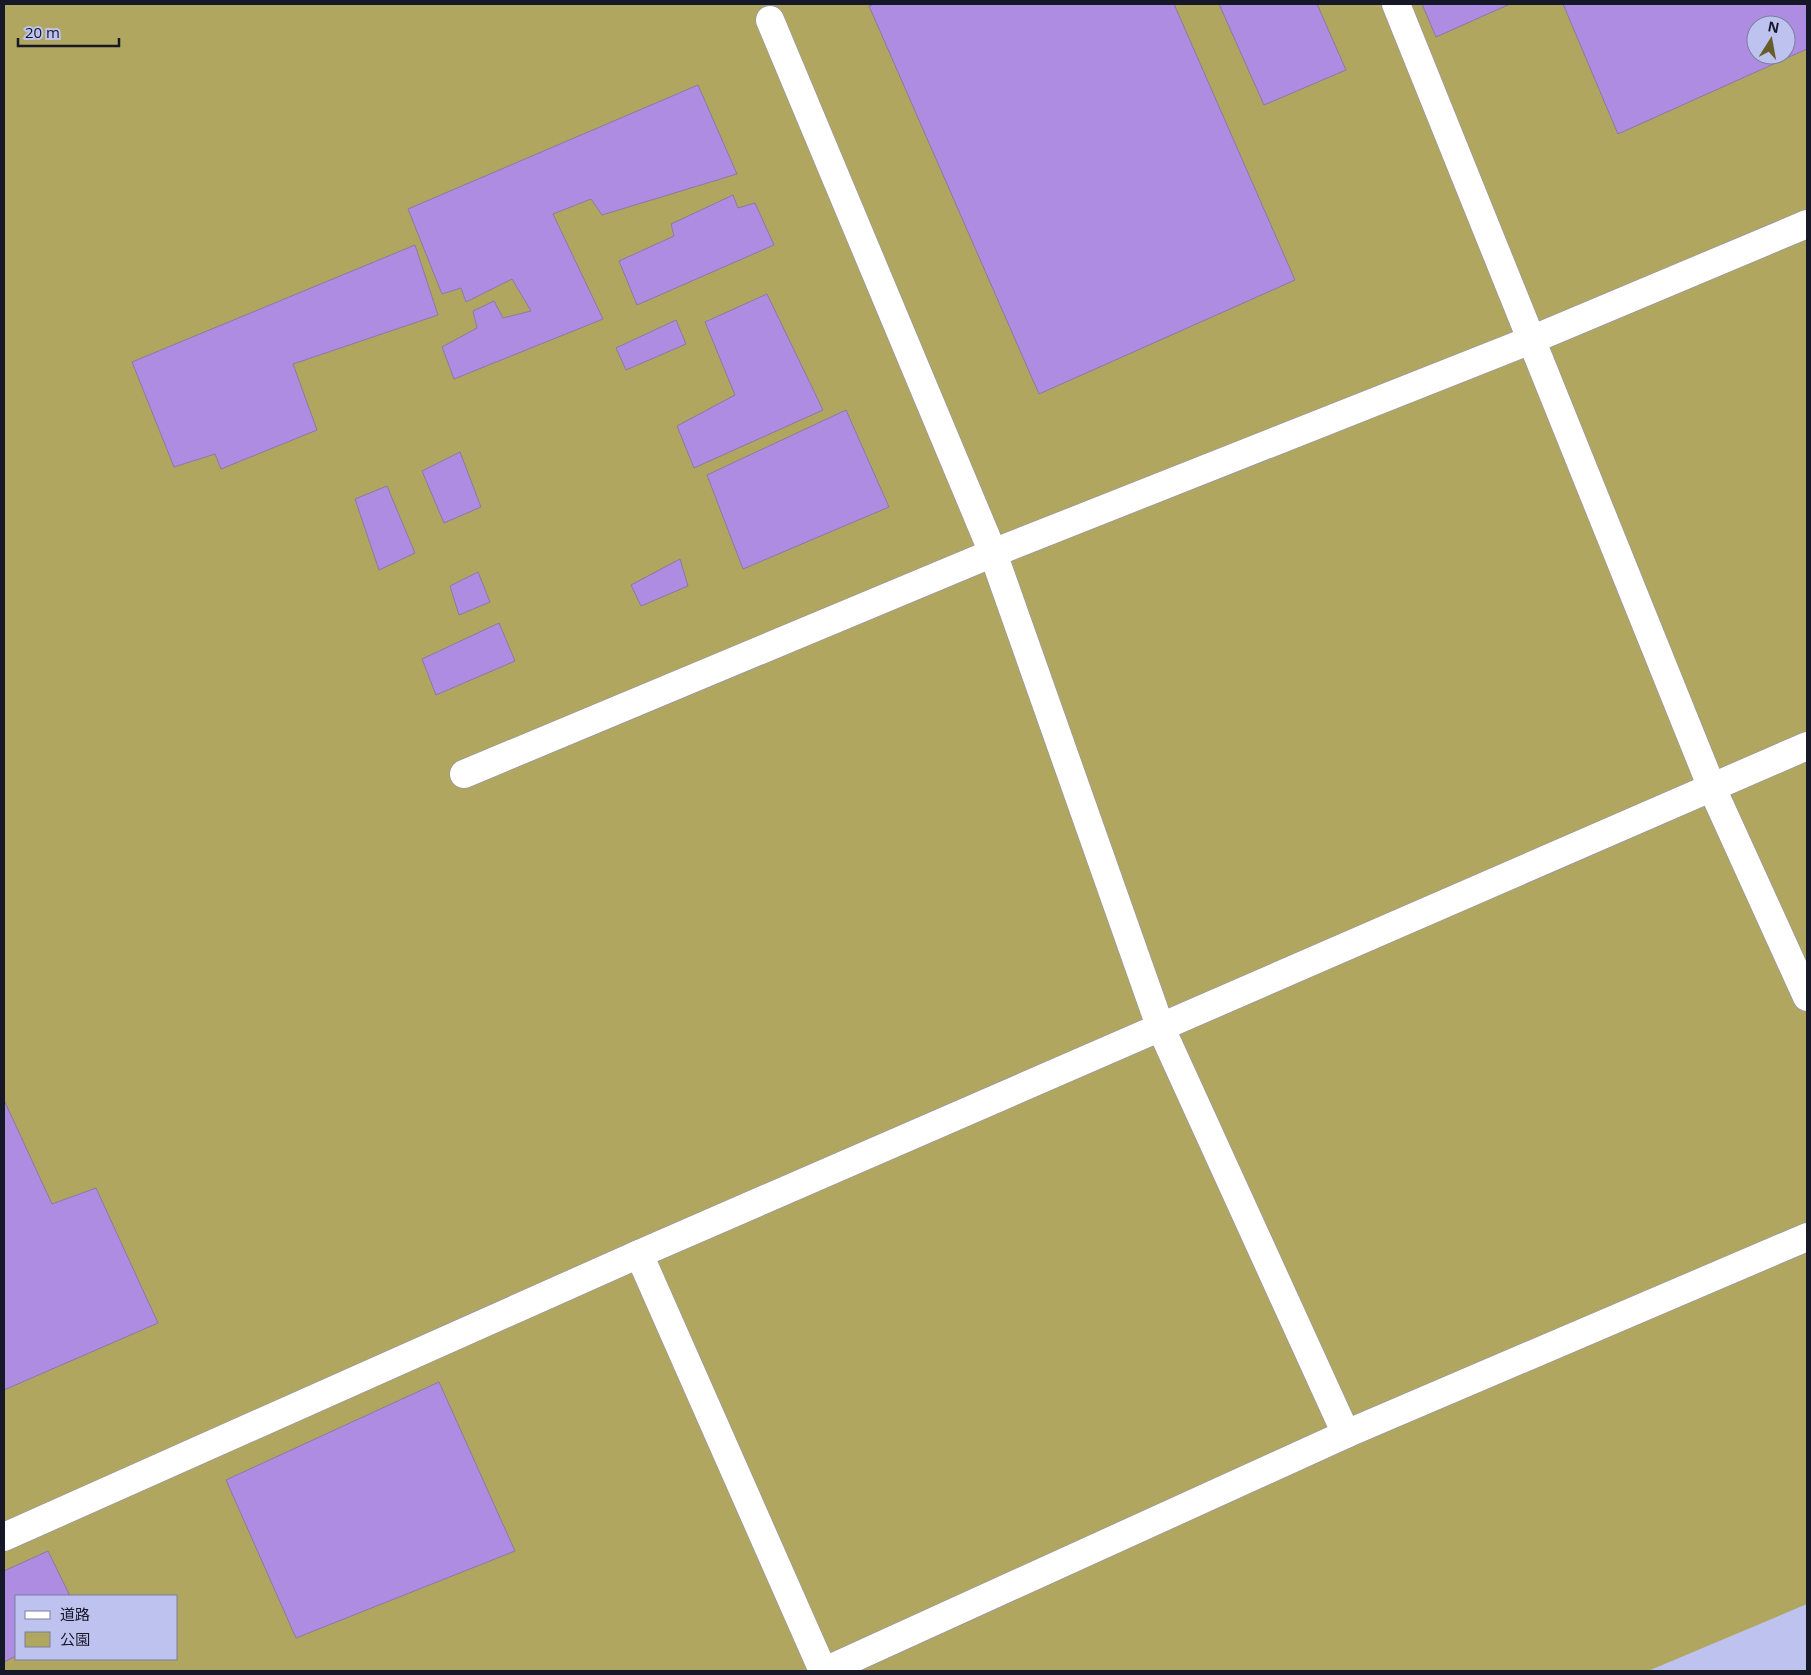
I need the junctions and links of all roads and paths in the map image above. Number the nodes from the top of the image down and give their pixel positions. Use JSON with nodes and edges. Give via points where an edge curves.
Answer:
{"nodes":[{"id":1,"x":1396,"y":4,"type":"edge"},
{"id":2,"x":770,"y":20,"type":"dead end"},
{"id":3,"x":1807,"y":224,"type":"edge"},
{"id":4,"x":1531,"y":340,"type":"junction"},
{"id":5,"x":993,"y":553,"type":"junction"},
{"id":6,"x":1807,"y":746,"type":"edge"},
{"id":7,"x":464,"y":774,"type":"dead end"},
{"id":8,"x":1712,"y":788,"type":"junction"},
{"id":9,"x":1807,"y":997,"type":"edge"},
{"id":10,"x":1160,"y":1026,"type":"junction"},
{"id":11,"x":1807,"y":1238,"type":"edge"},
{"id":12,"x":639,"y":1254,"type":"junction"},
{"id":13,"x":1346,"y":1434,"type":"junction"},
{"id":14,"x":4,"y":1537,"type":"edge"},
{"id":15,"x":824,"y":1671,"type":"edge"}],
"edges":[{"from":1,"to":4,"type":"street"},
{"from":2,"to":5,"type":"street"},
{"from":3,"to":4,"type":"street"},
{"from":4,"to":5,"type":"street"},
{"from":4,"to":8,"type":"street"},
{"from":5,"to":7,"type":"street"},
{"from":5,"to":10,"type":"street"},
{"from":6,"to":8,"type":"street"},
{"from":8,"to":9,"type":"street"},
{"from":8,"to":10,"type":"street"},
{"from":10,"to":12,"type":"street"},
{"from":10,"to":13,"type":"street"},
{"from":11,"to":13,"type":"street"},
{"from":12,"to":14,"type":"street"},
{"from":12,"to":15,"type":"street"},
{"from":13,"to":15,"type":"street"}]}
